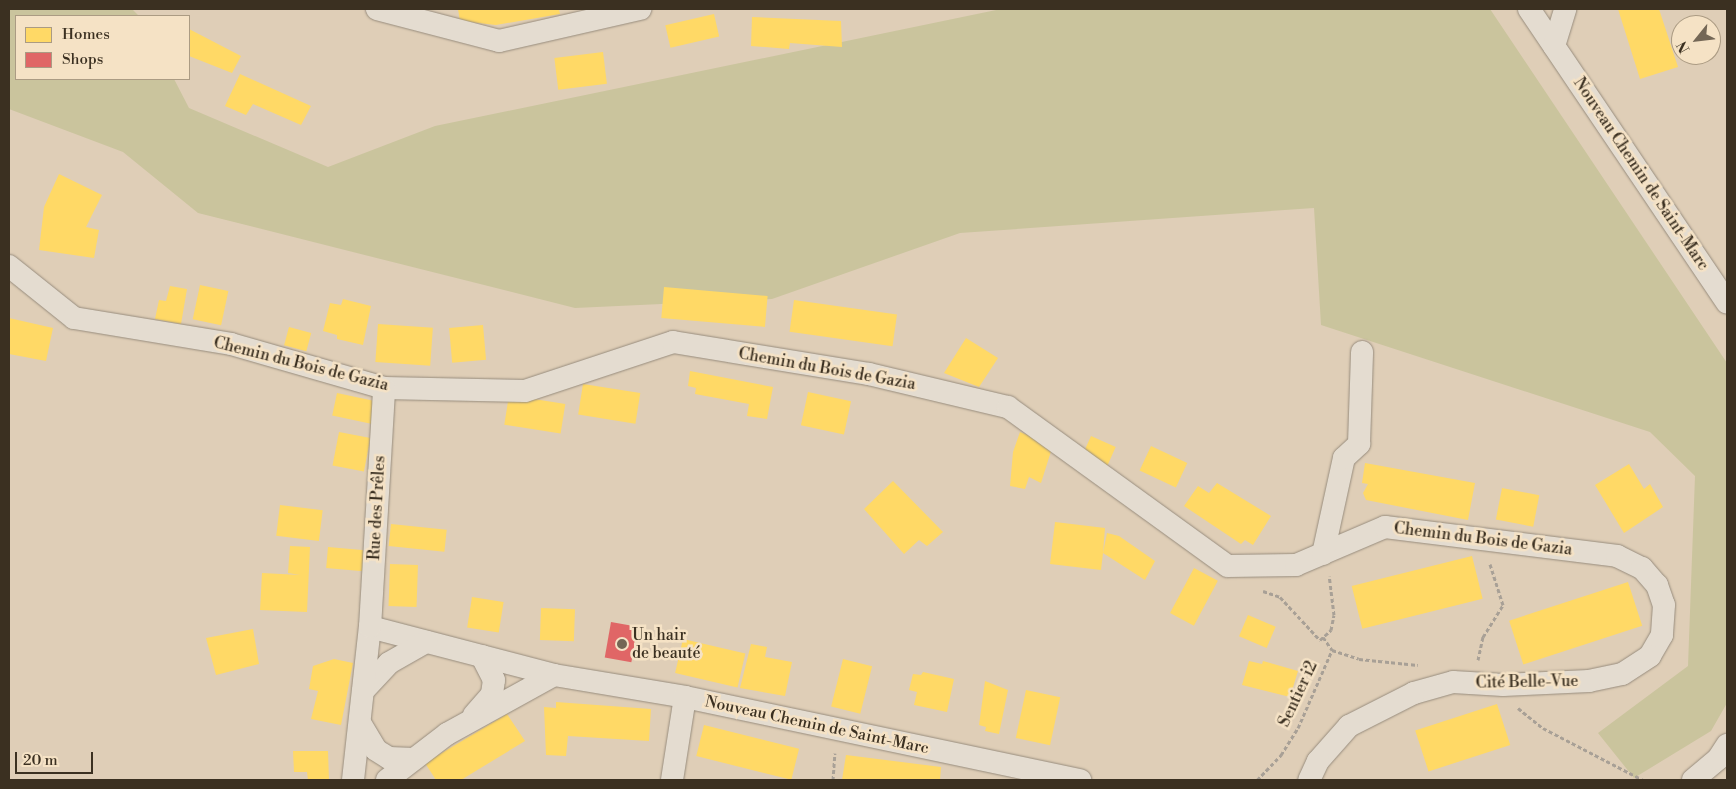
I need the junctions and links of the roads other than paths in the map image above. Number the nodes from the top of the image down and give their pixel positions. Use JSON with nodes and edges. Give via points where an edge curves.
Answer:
{"nodes":[{"id":1,"x":377,"y":9,"type":"edge"},
{"id":2,"x":640,"y":9,"type":"edge"},
{"id":3,"x":1529,"y":9,"type":"edge"},
{"id":4,"x":1565,"y":9,"type":"edge"},
{"id":5,"x":1554,"y":46,"type":"junction"},
{"id":6,"x":9,"y":266,"type":"edge"},
{"id":7,"x":1727,"y":302,"type":"edge"},
{"id":8,"x":1362,"y":352,"type":"dead end"},
{"id":9,"x":384,"y":388,"type":"junction"},
{"id":10,"x":1323,"y":554,"type":"junction"},
{"id":11,"x":1617,"y":556,"type":"joint"},
{"id":12,"x":370,"y":627,"type":"junction"},
{"id":13,"x":426,"y":642,"type":"junction"},
{"id":14,"x":482,"y":656,"type":"junction"},
{"id":15,"x":554,"y":675,"type":"junction"},
{"id":16,"x":363,"y":691,"type":"junction"},
{"id":17,"x":685,"y":697,"type":"junction"},
{"id":18,"x":469,"y":721,"type":"junction"},
{"id":19,"x":360,"y":723,"type":"junction"},
{"id":20,"x":1727,"y":745,"type":"edge"},
{"id":21,"x":414,"y":759,"type":"junction"},
{"id":22,"x":353,"y":780,"type":"edge"},
{"id":23,"x":388,"y":780,"type":"edge"},
{"id":24,"x":672,"y":780,"type":"edge"},
{"id":25,"x":1080,"y":780,"type":"edge"},
{"id":26,"x":1309,"y":780,"type":"edge"},
{"id":27,"x":1693,"y":780,"type":"edge"}],
"edges":[{"from":1,"to":2,"type":"street","via":[[499,41]]},
{"from":3,"to":5,"type":"street","name":"Nouveau Chemin de Saint-Marc"},
{"from":4,"to":5,"type":"street"},
{"from":5,"to":7,"type":"street","name":"Nouveau Chemin de Saint-Marc"},
{"from":6,"to":9,"type":"street","name":"Chemin du Bois de Gazia","via":[[74,318],[230,344]]},
{"from":8,"to":10,"type":"street","via":[[1359,444],[1344,458]]},
{"from":9,"to":10,"type":"street","name":"Chemin du Bois de Gazia","via":[[525,391],[672,342],[869,374],[1008,407],[1228,566],[1282,568]]},
{"from":9,"to":12,"type":"street","name":"Rue des Prêles"},
{"from":10,"to":11,"type":"street","name":"Chemin du Bois de Gazia","via":[[1385,527]]},
{"from":11,"to":26,"type":"street","name":"Cité Belle-Vue","via":[[1642,568],[1657,585],[1664,605],[1662,635],[1650,656],[1622,674],[1589,681],[1502,685],[1453,682],[1414,693],[1348,726],[1318,760]]},
{"from":12,"to":13,"type":"street"},
{"from":12,"to":16,"type":"street","name":"Rue des Prêles"},
{"from":13,"to":14,"type":"street"},
{"from":13,"to":16,"type":"street","via":[[389,663]]},
{"from":14,"to":15,"type":"street","name":"Nouveau Chemin de Saint-Marc"},
{"from":14,"to":18,"type":"street","via":[[494,680],[492,694]]},
{"from":15,"to":17,"type":"street","name":"Nouveau Chemin de Saint-Marc"},
{"from":15,"to":18,"type":"street"},
{"from":16,"to":19,"type":"street"},
{"from":17,"to":24,"type":"street"},
{"from":17,"to":25,"type":"street","name":"Nouveau Chemin de Saint-Marc"},
{"from":18,"to":21,"type":"street"},
{"from":19,"to":21,"type":"street","via":[[376,750],[389,758]]},
{"from":19,"to":22,"type":"street"},
{"from":20,"to":27,"type":"street","via":[[1718,759]]},
{"from":21,"to":23,"type":"street"}]}
